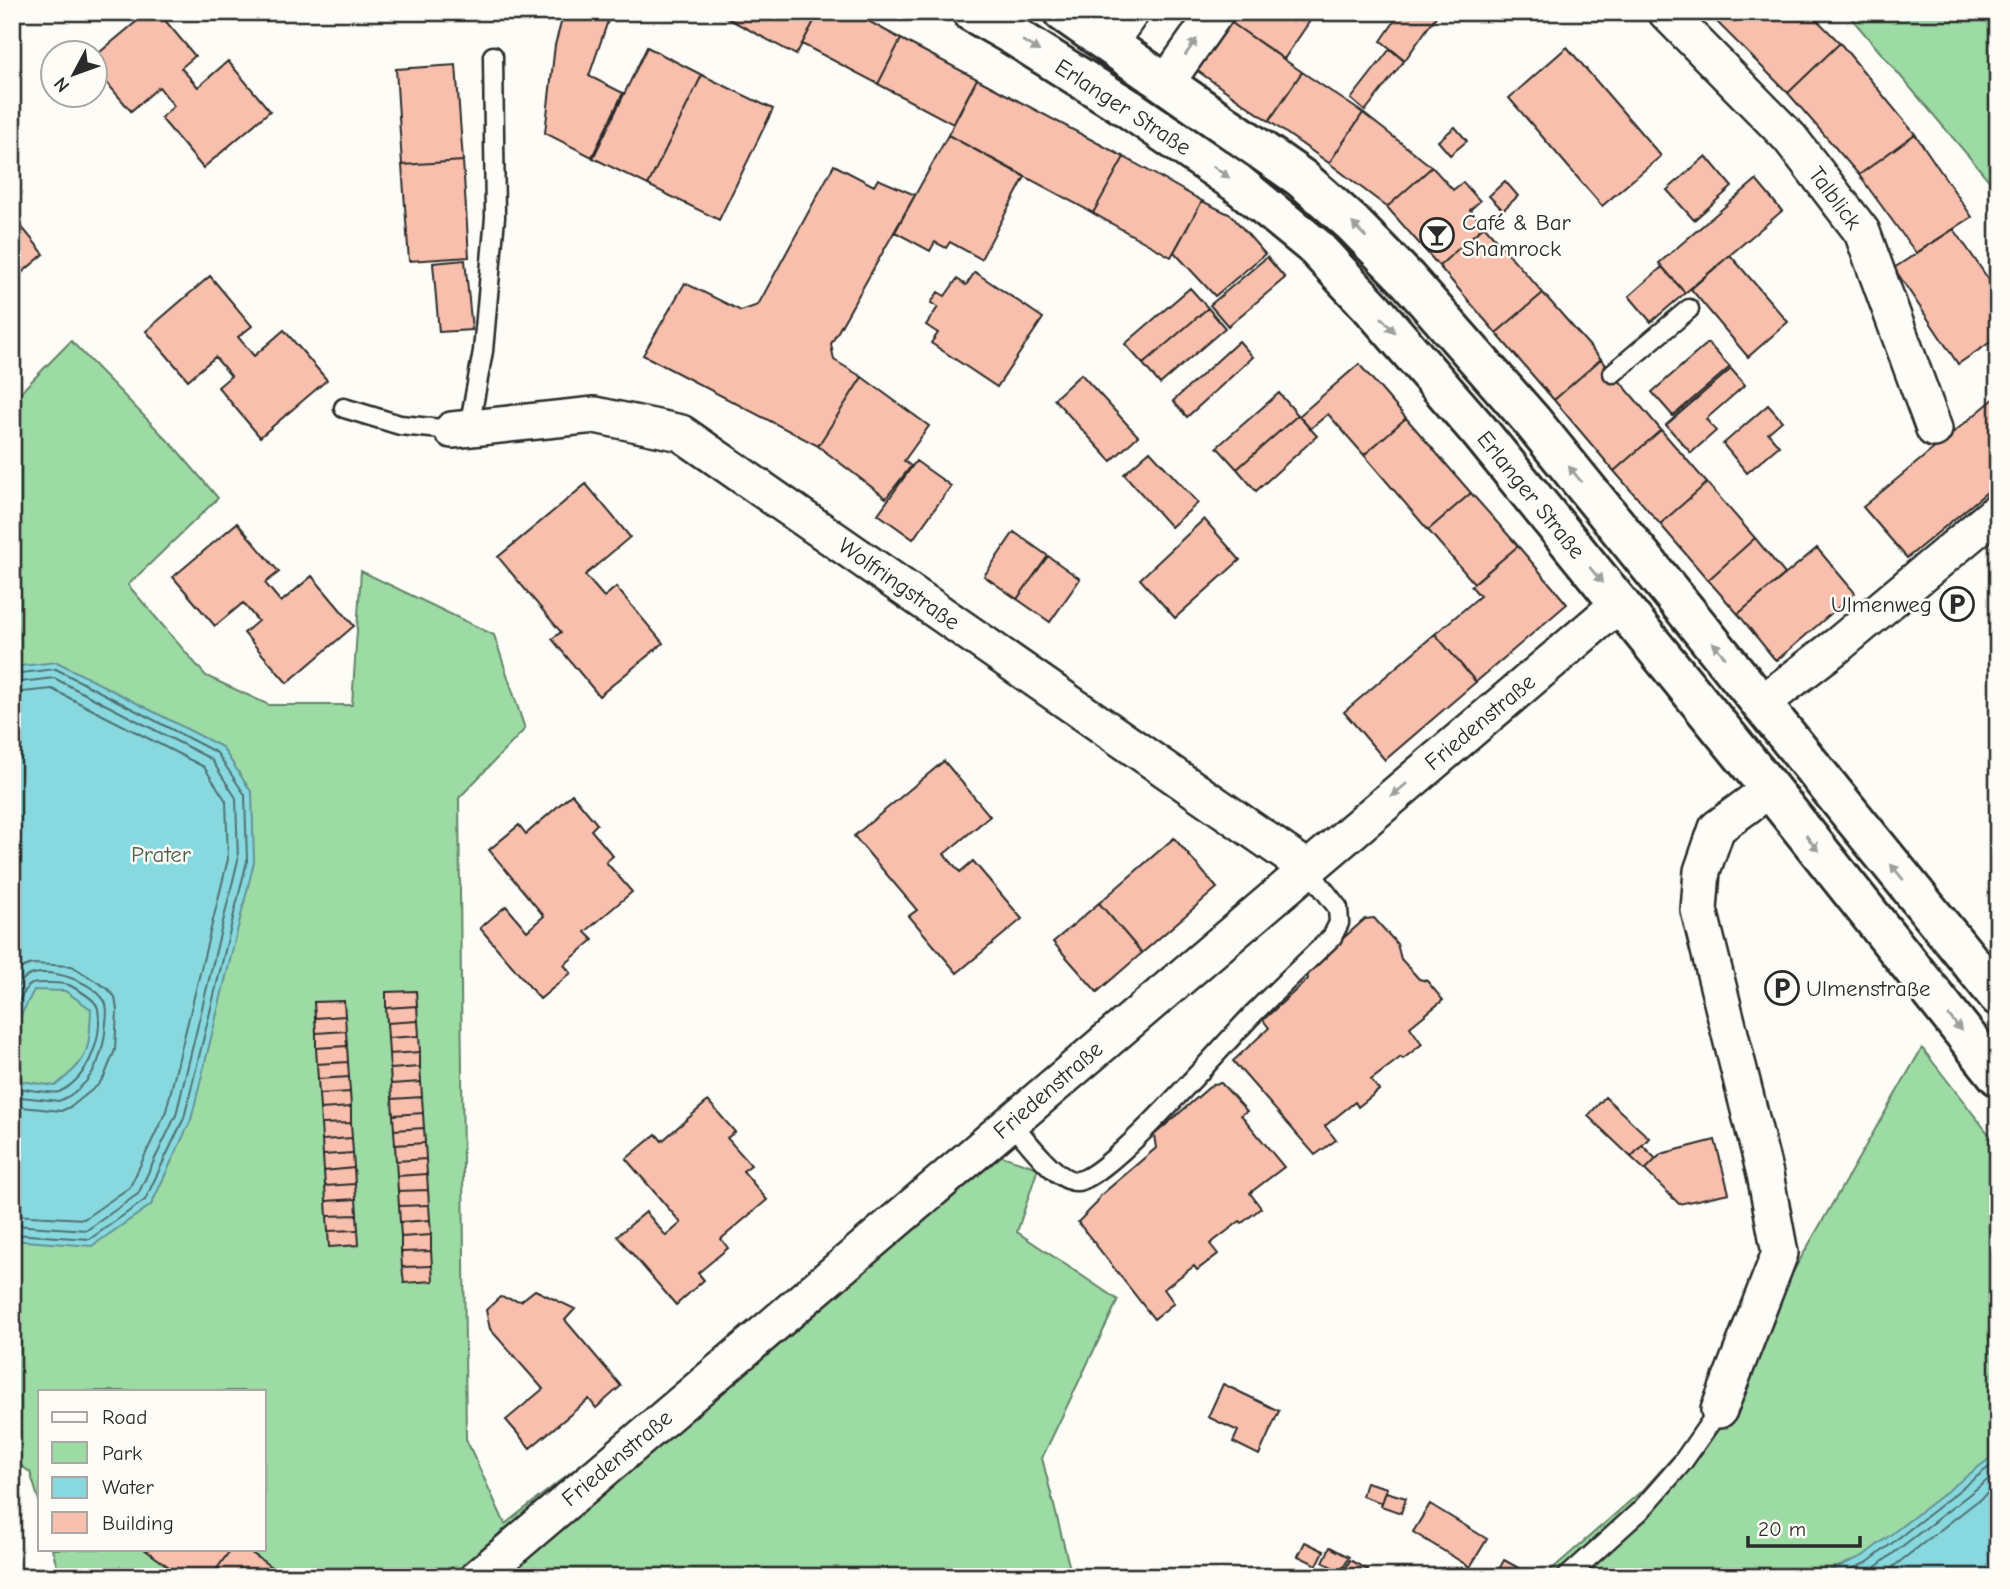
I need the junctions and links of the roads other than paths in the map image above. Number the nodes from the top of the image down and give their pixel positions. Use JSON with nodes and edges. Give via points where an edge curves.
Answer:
{"nodes":[{"id":1,"x":972,"y":12,"type":"edge"},
{"id":2,"x":1063,"y":12,"type":"edge"},
{"id":3,"x":1131,"y":12,"type":"edge"},
{"id":4,"x":1216,"y":12,"type":"edge"},
{"id":5,"x":1666,"y":12,"type":"edge"},
{"id":6,"x":1109,"y":43,"type":"junction"},
{"id":7,"x":493,"y":56,"type":"dead end"},
{"id":8,"x":1166,"y":83,"type":"junction"},
{"id":9,"x":1689,"y":309,"type":"dead end"},
{"id":10,"x":1614,"y":373,"type":"dead end"},
{"id":11,"x":344,"y":408,"type":"dead end"},
{"id":12,"x":460,"y":429,"type":"junction"},
{"id":13,"x":1934,"y":429,"type":"dead end"},
{"id":14,"x":1998,"y":511,"type":"edge"},
{"id":15,"x":1620,"y":603,"type":"junction"},
{"id":16,"x":1762,"y":703,"type":"junction"},
{"id":17,"x":1770,"y":789,"type":"junction"},
{"id":18,"x":1307,"y":868,"type":"junction"},
{"id":19,"x":1998,"y":996,"type":"edge"},
{"id":20,"x":1998,"y":1076,"type":"edge"},
{"id":21,"x":1011,"y":1122,"type":"junction"},
{"id":22,"x":1719,"y":1410,"type":"joint"},
{"id":23,"x":478,"y":1577,"type":"edge"},
{"id":24,"x":1567,"y":1577,"type":"edge"}],
"edges":[{"from":1,"to":15,"type":"main road","name":"Erlanger Straße","one_way":true,"via":[[1128,107],[1237,183],[1314,246],[1479,431]]},
{"from":2,"to":6,"type":"main road","name":"Erlanger Straße"},
{"from":3,"to":6,"type":"street"},
{"from":8,"to":4,"type":"street","one_way":true},
{"from":5,"to":13,"type":"street","name":"Talblick","via":[[1790,138],[1862,232]]},
{"from":6,"to":8,"type":"main road","name":"Erlanger Straße"},
{"from":7,"to":12,"type":"lane","via":[[495,217],[483,351]]},
{"from":16,"to":8,"type":"main road","name":"Erlanger Straße","one_way":true,"via":[[1532,421],[1407,279],[1301,178]]},
{"from":9,"to":10,"type":"lane"},
{"from":11,"to":12,"type":"lane","via":[[400,425]]},
{"from":12,"to":18,"type":"street","name":"Wolfringstraße","via":[[595,415],[681,433]]},
{"from":14,"to":16,"type":"street"},
{"from":15,"to":17,"type":"main road","name":"Erlanger Straße"},
{"from":15,"to":18,"type":"street","name":"Friedenstraße","one_way":true},
{"from":19,"to":16,"type":"main road","name":"Erlanger Straße","one_way":true},
{"from":17,"to":20,"type":"main road","name":"Erlanger Straße","one_way":true},
{"from":17,"to":22,"type":"street","via":[[1717,828],[1702,871],[1699,910],[1765,1174],[1780,1253]]},
{"from":18,"to":21,"type":"street","name":"Friedenstraße"},
{"from":18,"to":21,"type":"lane","via":[[1338,908],[1339,923],[1332,937],[1095,1175],[1065,1180]]},
{"from":21,"to":23,"type":"street","name":"Friedenstraße"},
{"from":22,"to":24,"type":"lane","via":[[1641,1510]]}]}
